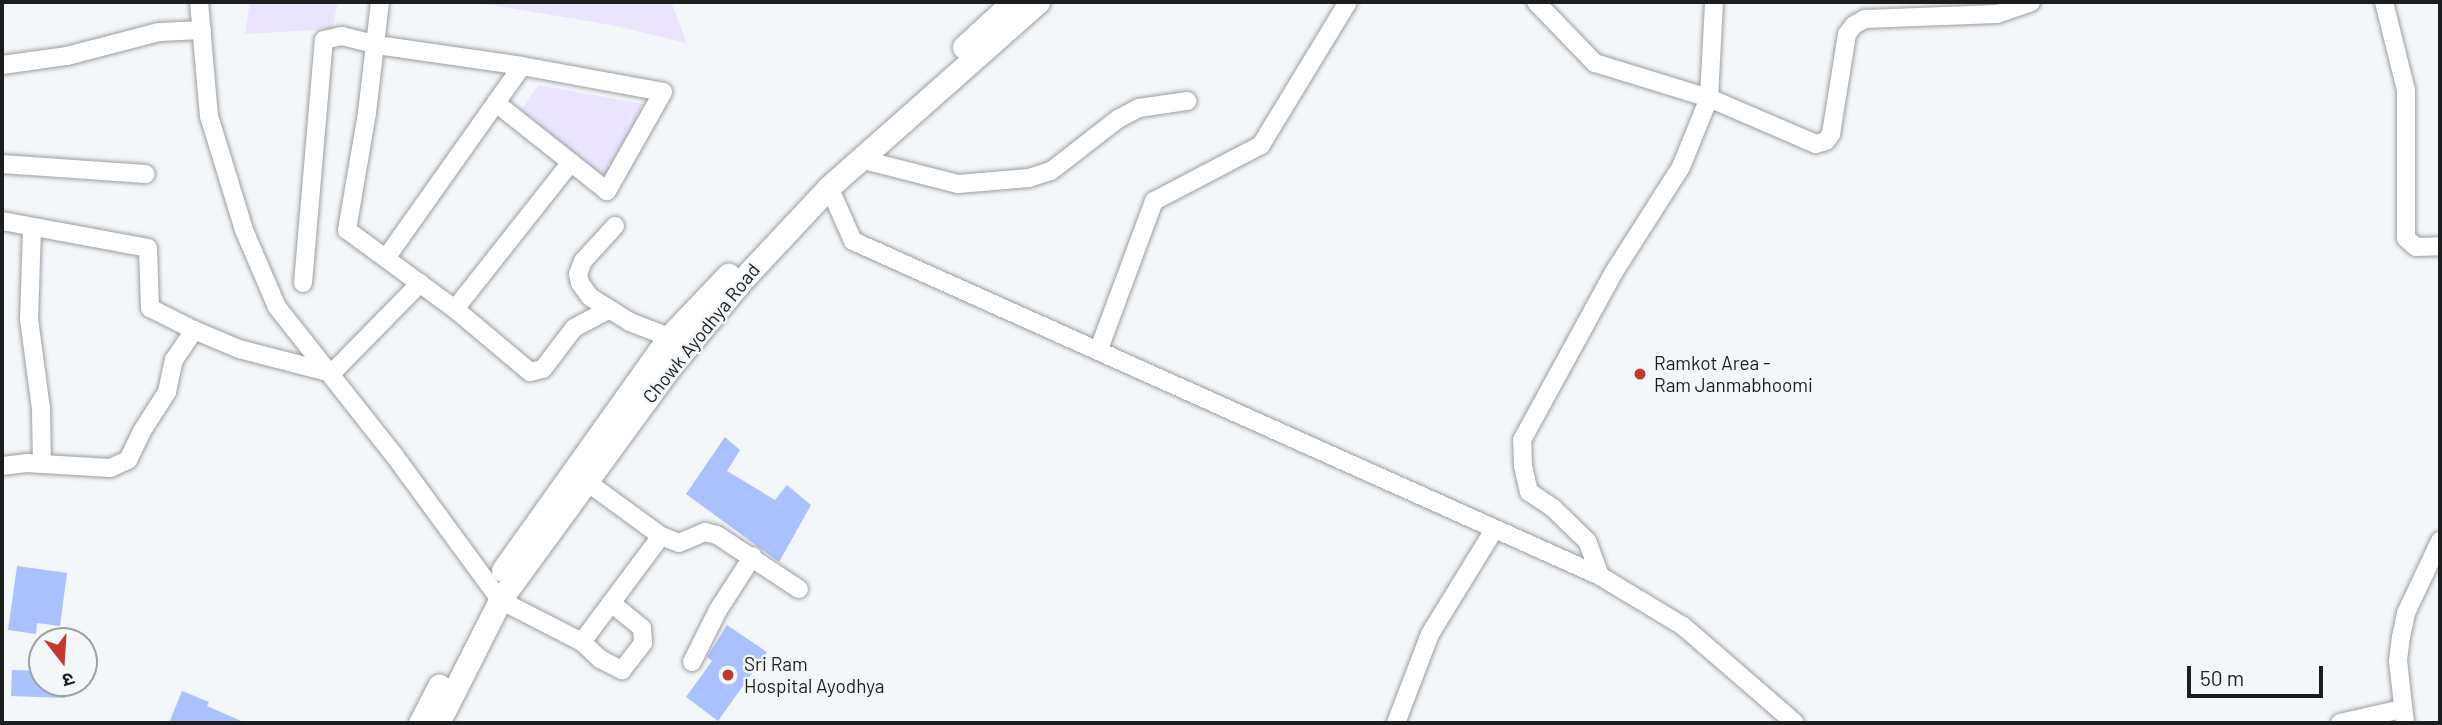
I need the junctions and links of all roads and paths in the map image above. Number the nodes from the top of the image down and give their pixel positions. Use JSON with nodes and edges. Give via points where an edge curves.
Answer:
{"nodes":[{"id":1,"x":200,"y":2,"type":"edge"},
{"id":2,"x":380,"y":2,"type":"edge"},
{"id":3,"x":1013,"y":2,"type":"edge"},
{"id":4,"x":1038,"y":2,"type":"edge"},
{"id":5,"x":1348,"y":2,"type":"edge"},
{"id":6,"x":1536,"y":2,"type":"edge"},
{"id":7,"x":1714,"y":2,"type":"edge"},
{"id":8,"x":2031,"y":2,"type":"edge"},
{"id":9,"x":2384,"y":2,"type":"edge"},
{"id":10,"x":202,"y":30,"type":"junction"},
{"id":11,"x":376,"y":45,"type":"junction"},
{"id":12,"x":2,"y":65,"type":"edge"},
{"id":13,"x":522,"y":66,"type":"junction"},
{"id":14,"x":1710,"y":98,"type":"junction"},
{"id":15,"x":1187,"y":101,"type":"dead end"},
{"id":16,"x":496,"y":103,"type":"junction"},
{"id":17,"x":860,"y":159,"type":"junction"},
{"id":18,"x":571,"y":162,"type":"junction"},
{"id":19,"x":2,"y":164,"type":"edge"},
{"id":20,"x":146,"y":174,"type":"dead end"},
{"id":21,"x":829,"y":187,"type":"junction"},
{"id":22,"x":2,"y":221,"type":"edge"},
{"id":23,"x":615,"y":226,"type":"dead end"},
{"id":24,"x":32,"y":229,"type":"junction"},
{"id":25,"x":2440,"y":247,"type":"edge"},
{"id":26,"x":386,"y":258,"type":"junction"},
{"id":27,"x":303,"y":283,"type":"dead end"},
{"id":28,"x":420,"y":283,"type":"junction"},
{"id":29,"x":455,"y":309,"type":"junction"},
{"id":30,"x":609,"y":309,"type":"junction"},
{"id":31,"x":194,"y":330,"type":"junction"},
{"id":32,"x":678,"y":340,"type":"junction"},
{"id":33,"x":1099,"y":349,"type":"junction"},
{"id":34,"x":332,"y":373,"type":"junction"},
{"id":35,"x":42,"y":464,"type":"junction"},
{"id":36,"x":2,"y":466,"type":"edge"},
{"id":37,"x":587,"y":482,"type":"junction"},
{"id":38,"x":1494,"y":530,"type":"junction"},
{"id":39,"x":661,"y":536,"type":"junction"},
{"id":40,"x":2440,"y":541,"type":"edge"},
{"id":41,"x":753,"y":556,"type":"junction"},
{"id":42,"x":1600,"y":576,"type":"junction"},
{"id":43,"x":799,"y":589,"type":"dead end"},
{"id":44,"x":496,"y":594,"type":"junction"},
{"id":45,"x":611,"y":603,"type":"junction"},
{"id":46,"x":582,"y":642,"type":"junction"},
{"id":47,"x":692,"y":662,"type":"dead end"},
{"id":48,"x":2403,"y":716,"type":"edge"},
{"id":49,"x":420,"y":723,"type":"edge"},
{"id":50,"x":438,"y":723,"type":"edge"},
{"id":51,"x":1396,"y":723,"type":"edge"},
{"id":52,"x":1796,"y":723,"type":"edge"},
{"id":53,"x":2340,"y":723,"type":"edge"}],
"edges":[{"from":1,"to":10,"type":"street"},
{"from":2,"to":11,"type":"street"},
{"from":3,"to":32,"type":"main road","via":[[851,149]]},
{"from":4,"to":17,"type":"main road","name":"Chowk Ayodhya Road"},
{"from":5,"to":33,"type":"street","via":[[1261,145],[1154,201]]},
{"from":6,"to":14,"type":"street","via":[[1595,63]]},
{"from":7,"to":14,"type":"street"},
{"from":8,"to":14,"type":"street","via":[[1997,14],[1865,19],[1854,25],[1847,34],[1831,134],[1816,144]]},
{"from":9,"to":25,"type":"street","via":[[2406,90],[2406,237],[2416,247]]},
{"from":10,"to":12,"type":"street","via":[[159,32],[67,56]]},
{"from":10,"to":34,"type":"street","via":[[209,116],[244,230],[277,307]]},
{"from":11,"to":13,"type":"street"},
{"from":11,"to":26,"type":"street","via":[[347,230]]},
{"from":11,"to":27,"type":"street","via":[[342,36],[324,40]]},
{"from":13,"to":16,"type":"street"},
{"from":13,"to":18,"type":"street","via":[[663,92],[607,191]]},
{"from":14,"to":42,"type":"street","via":[[1681,167],[1614,272],[1522,440],[1529,492],[1587,541]]},
{"from":15,"to":17,"type":"street","via":[[1139,108],[1051,170],[1029,178],[958,184]]},
{"from":16,"to":18,"type":"street"},
{"from":16,"to":26,"type":"street"},
{"from":17,"to":21,"type":"main road","name":"Chowk Ayodhya Road"},
{"from":18,"to":29,"type":"street"},
{"from":19,"to":20,"type":"street"},
{"from":21,"to":32,"type":"main road","name":"Chowk Ayodhya Road"},
{"from":21,"to":33,"type":"street","via":[[853,241]]},
{"from":22,"to":24,"type":"street"},
{"from":23,"to":30,"type":"street","via":[[583,261],[578,274],[590,297]]},
{"from":24,"to":31,"type":"street","via":[[148,248],[150,308]]},
{"from":24,"to":35,"type":"street","via":[[29,319],[41,409]]},
{"from":26,"to":28,"type":"street"},
{"from":28,"to":29,"type":"street"},
{"from":28,"to":34,"type":"street"},
{"from":29,"to":30,"type":"street","via":[[530,372],[538,373],[574,328]]},
{"from":30,"to":32,"type":"street"},
{"from":31,"to":34,"type":"street","via":[[239,349]]},
{"from":31,"to":35,"type":"street","via":[[174,360],[167,392],[128,460],[110,468]]},
{"from":32,"to":37,"type":"main road","name":"Chowk Ayodhya Road"},
{"from":32,"to":44,"type":"main road"},
{"from":33,"to":38,"type":"street"},
{"from":34,"to":44,"type":"street"},
{"from":35,"to":36,"type":"street"},
{"from":37,"to":39,"type":"street"},
{"from":37,"to":44,"type":"main road","name":"Chowk Ayodhya Road"},
{"from":38,"to":42,"type":"street"},
{"from":38,"to":51,"type":"street","via":[[1430,634]]},
{"from":39,"to":41,"type":"street","via":[[680,543],[710,533]]},
{"from":39,"to":45,"type":"street"},
{"from":40,"to":48,"type":"street","via":[[2406,613],[2398,661]]},
{"from":41,"to":43,"type":"street"},
{"from":41,"to":47,"type":"street"},
{"from":42,"to":52,"type":"street","via":[[1683,626]]},
{"from":44,"to":46,"type":"street"},
{"from":44,"to":49,"type":"main road"},
{"from":44,"to":50,"type":"main road","name":"Chowk Ayodhya Road"},
{"from":45,"to":46,"type":"street"},
{"from":45,"to":46,"type":"street","via":[[642,628],[643,643],[622,670],[600,659]]},
{"from":48,"to":53,"type":"street"}]}
